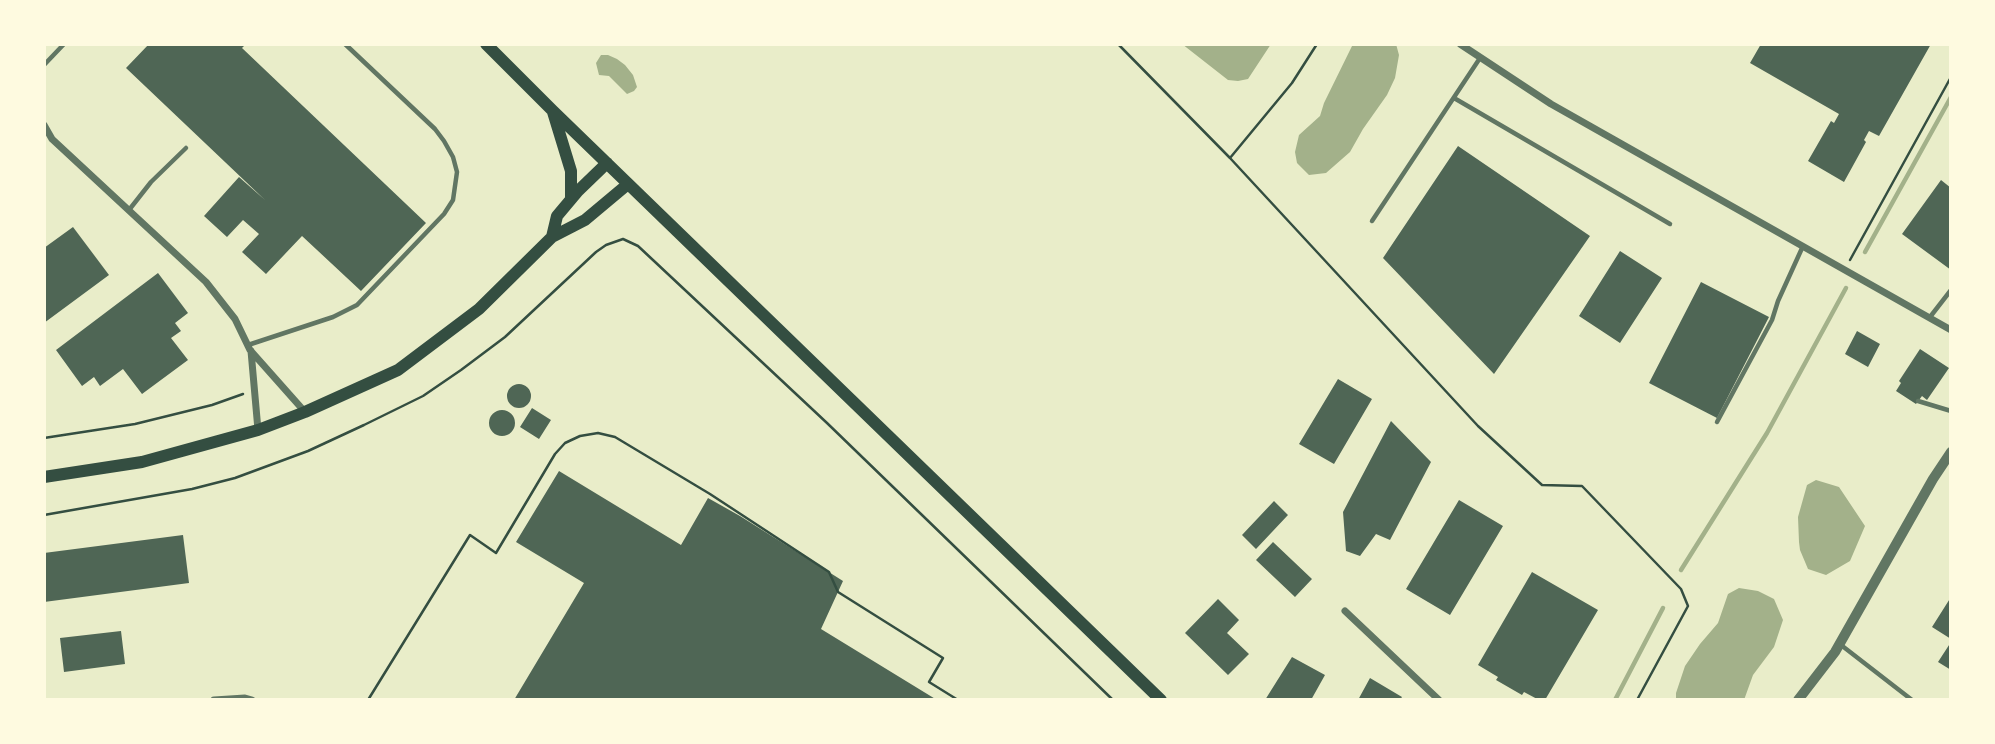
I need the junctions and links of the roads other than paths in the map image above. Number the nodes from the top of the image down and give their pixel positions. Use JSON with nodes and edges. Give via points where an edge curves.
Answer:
{"nodes":[{"id":1,"x":64,"y":44,"type":"edge"},
{"id":2,"x":345,"y":44,"type":"edge"},
{"id":3,"x":486,"y":44,"type":"edge"},
{"id":4,"x":1460,"y":44,"type":"edge"},
{"id":5,"x":1480,"y":58,"type":"junction"},
{"id":6,"x":44,"y":65,"type":"edge"},
{"id":7,"x":1454,"y":98,"type":"junction"},
{"id":8,"x":553,"y":111,"type":"junction"},
{"id":9,"x":44,"y":125,"type":"edge"},
{"id":10,"x":186,"y":148,"type":"dead end"},
{"id":11,"x":607,"y":163,"type":"junction"},
{"id":12,"x":628,"y":184,"type":"junction"},
{"id":13,"x":571,"y":199,"type":"junction"},
{"id":14,"x":129,"y":210,"type":"junction"},
{"id":15,"x":1373,"y":221,"type":"dead end"},
{"id":16,"x":1670,"y":224,"type":"dead end"},
{"id":17,"x":552,"y":237,"type":"junction"},
{"id":18,"x":1803,"y":246,"type":"junction"},
{"id":19,"x":1951,"y":290,"type":"edge"},
{"id":20,"x":1930,"y":317,"type":"junction"},
{"id":21,"x":1951,"y":330,"type":"edge"},
{"id":22,"x":249,"y":348,"type":"junction"},
{"id":23,"x":1918,"y":401,"type":"dead end"},
{"id":24,"x":1951,"y":411,"type":"edge"},
{"id":25,"x":305,"y":412,"type":"junction"},
{"id":26,"x":1717,"y":422,"type":"dead end"},
{"id":27,"x":258,"y":430,"type":"junction"},
{"id":28,"x":1951,"y":452,"type":"edge"},
{"id":29,"x":44,"y":477,"type":"edge"},
{"id":30,"x":1345,"y":611,"type":"dead end"},
{"id":31,"x":1840,"y":644,"type":"junction"},
{"id":32,"x":214,"y":700,"type":"edge"},
{"id":33,"x":252,"y":700,"type":"edge"},
{"id":34,"x":1161,"y":700,"type":"edge"},
{"id":35,"x":1438,"y":700,"type":"edge"},
{"id":36,"x":1797,"y":700,"type":"edge"},
{"id":37,"x":1912,"y":700,"type":"edge"}],
"edges":[{"from":1,"to":6,"type":"lane"},
{"from":2,"to":22,"type":"lane","via":[[444,141],[457,172],[453,200],[357,305]]},
{"from":3,"to":8,"type":"main road"},
{"from":4,"to":5,"type":"street"},
{"from":5,"to":7,"type":"lane"},
{"from":5,"to":18,"type":"street","via":[[1562,111]]},
{"from":7,"to":15,"type":"lane"},
{"from":7,"to":16,"type":"lane"},
{"from":8,"to":11,"type":"main road"},
{"from":8,"to":13,"type":"main road","via":[[571,172]]},
{"from":9,"to":14,"type":"street","via":[[52,139]]},
{"from":10,"to":14,"type":"lane"},
{"from":11,"to":12,"type":"main road"},
{"from":11,"to":13,"type":"main road"},
{"from":12,"to":17,"type":"main road","via":[[585,220]]},
{"from":12,"to":34,"type":"main road"},
{"from":13,"to":17,"type":"main road","via":[[557,216]]},
{"from":14,"to":22,"type":"street","via":[[206,282],[235,319]]},
{"from":17,"to":25,"type":"main road","via":[[479,309],[398,370]]},
{"from":18,"to":20,"type":"street"},
{"from":18,"to":26,"type":"lane","via":[[1772,320]]},
{"from":19,"to":20,"type":"lane"},
{"from":20,"to":21,"type":"street"},
{"from":22,"to":25,"type":"street"},
{"from":22,"to":27,"type":"street"},
{"from":23,"to":24,"type":"lane"},
{"from":25,"to":27,"type":"main road"},
{"from":27,"to":29,"type":"main road","via":[[142,463]]},
{"from":28,"to":31,"type":"street"},
{"from":30,"to":35,"type":"street"},
{"from":31,"to":36,"type":"street"},
{"from":31,"to":37,"type":"lane"},
{"from":32,"to":33,"type":"street"}]}
